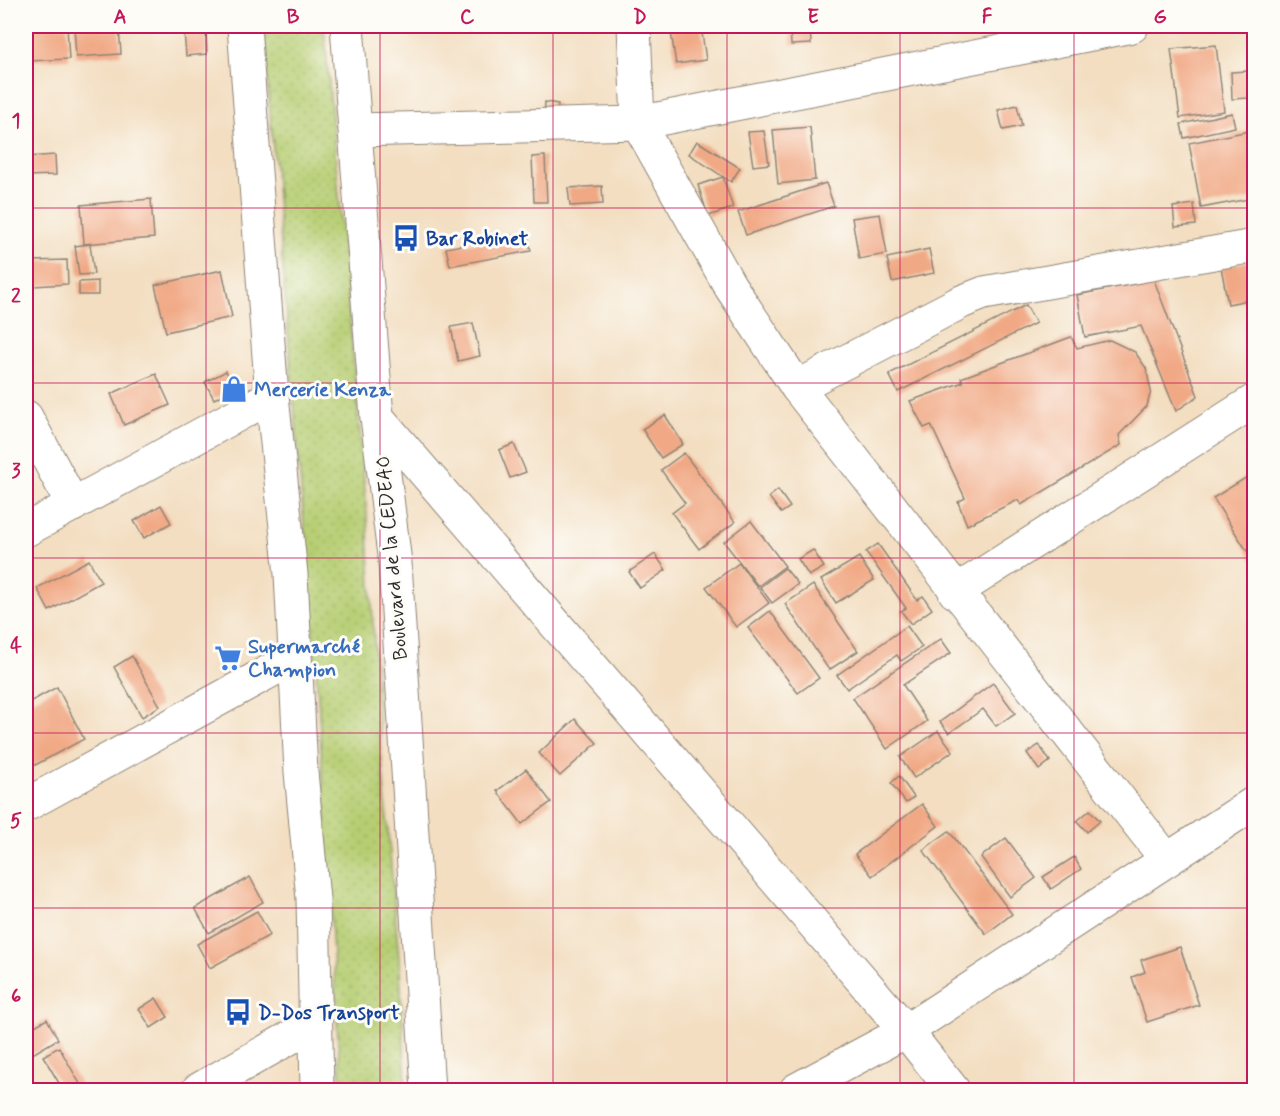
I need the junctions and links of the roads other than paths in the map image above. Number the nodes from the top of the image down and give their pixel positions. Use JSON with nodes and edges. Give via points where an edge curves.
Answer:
{"nodes":[{"id":1,"x":244,"y":26,"type":"edge"},
{"id":2,"x":347,"y":26,"type":"edge"},
{"id":3,"x":634,"y":26,"type":"edge"},
{"id":4,"x":1132,"y":26,"type":"edge"},
{"id":5,"x":638,"y":123,"type":"junction"},
{"id":6,"x":357,"y":130,"type":"junction"},
{"id":7,"x":1254,"y":246,"type":"edge"},
{"id":8,"x":797,"y":387,"type":"junction"},
{"id":9,"x":272,"y":396,"type":"junction"},
{"id":10,"x":1254,"y":402,"type":"edge"},
{"id":11,"x":26,"y":417,"type":"edge"},
{"id":12,"x":377,"y":417,"type":"junction"},
{"id":13,"x":73,"y":505,"type":"junction"},
{"id":14,"x":26,"y":530,"type":"edge"},
{"id":15,"x":955,"y":592,"type":"junction"},
{"id":16,"x":294,"y":658,"type":"junction"},
{"id":17,"x":1254,"y":803,"type":"edge"},
{"id":18,"x":26,"y":805,"type":"edge"},
{"id":19,"x":1167,"y":860,"type":"junction"},
{"id":20,"x":314,"y":1024,"type":"junction"},
{"id":21,"x":906,"y":1031,"type":"junction"},
{"id":22,"x":198,"y":1090,"type":"edge"},
{"id":23,"x":317,"y":1090,"type":"edge"},
{"id":24,"x":428,"y":1090,"type":"edge"},
{"id":25,"x":796,"y":1090,"type":"edge"},
{"id":26,"x":953,"y":1090,"type":"edge"}],
"edges":[{"from":1,"to":9,"type":"street"},
{"from":2,"to":6,"type":"street","name":"Boulevard de la CEDEAO"},
{"from":3,"to":5,"type":"street"},
{"from":4,"to":5,"type":"street"},
{"from":5,"to":6,"type":"street"},
{"from":5,"to":8,"type":"street","via":[[729,286]]},
{"from":6,"to":12,"type":"street","name":"Boulevard de la CEDEAO"},
{"from":7,"to":8,"type":"street","via":[[984,293]]},
{"from":8,"to":15,"type":"street"},
{"from":9,"to":13,"type":"street"},
{"from":9,"to":16,"type":"street","via":[[291,574]]},
{"from":10,"to":15,"type":"street"},
{"from":11,"to":13,"type":"street"},
{"from":12,"to":21,"type":"street"},
{"from":12,"to":24,"type":"street","name":"Boulevard de la CEDEAO","via":[[395,563]]},
{"from":13,"to":14,"type":"street"},
{"from":15,"to":19,"type":"street"},
{"from":16,"to":18,"type":"street"},
{"from":16,"to":20,"type":"street","via":[[313,899]]},
{"from":17,"to":19,"type":"street"},
{"from":19,"to":21,"type":"street"},
{"from":20,"to":22,"type":"street"},
{"from":20,"to":23,"type":"street"},
{"from":21,"to":25,"type":"street"},
{"from":21,"to":26,"type":"street"}]}
